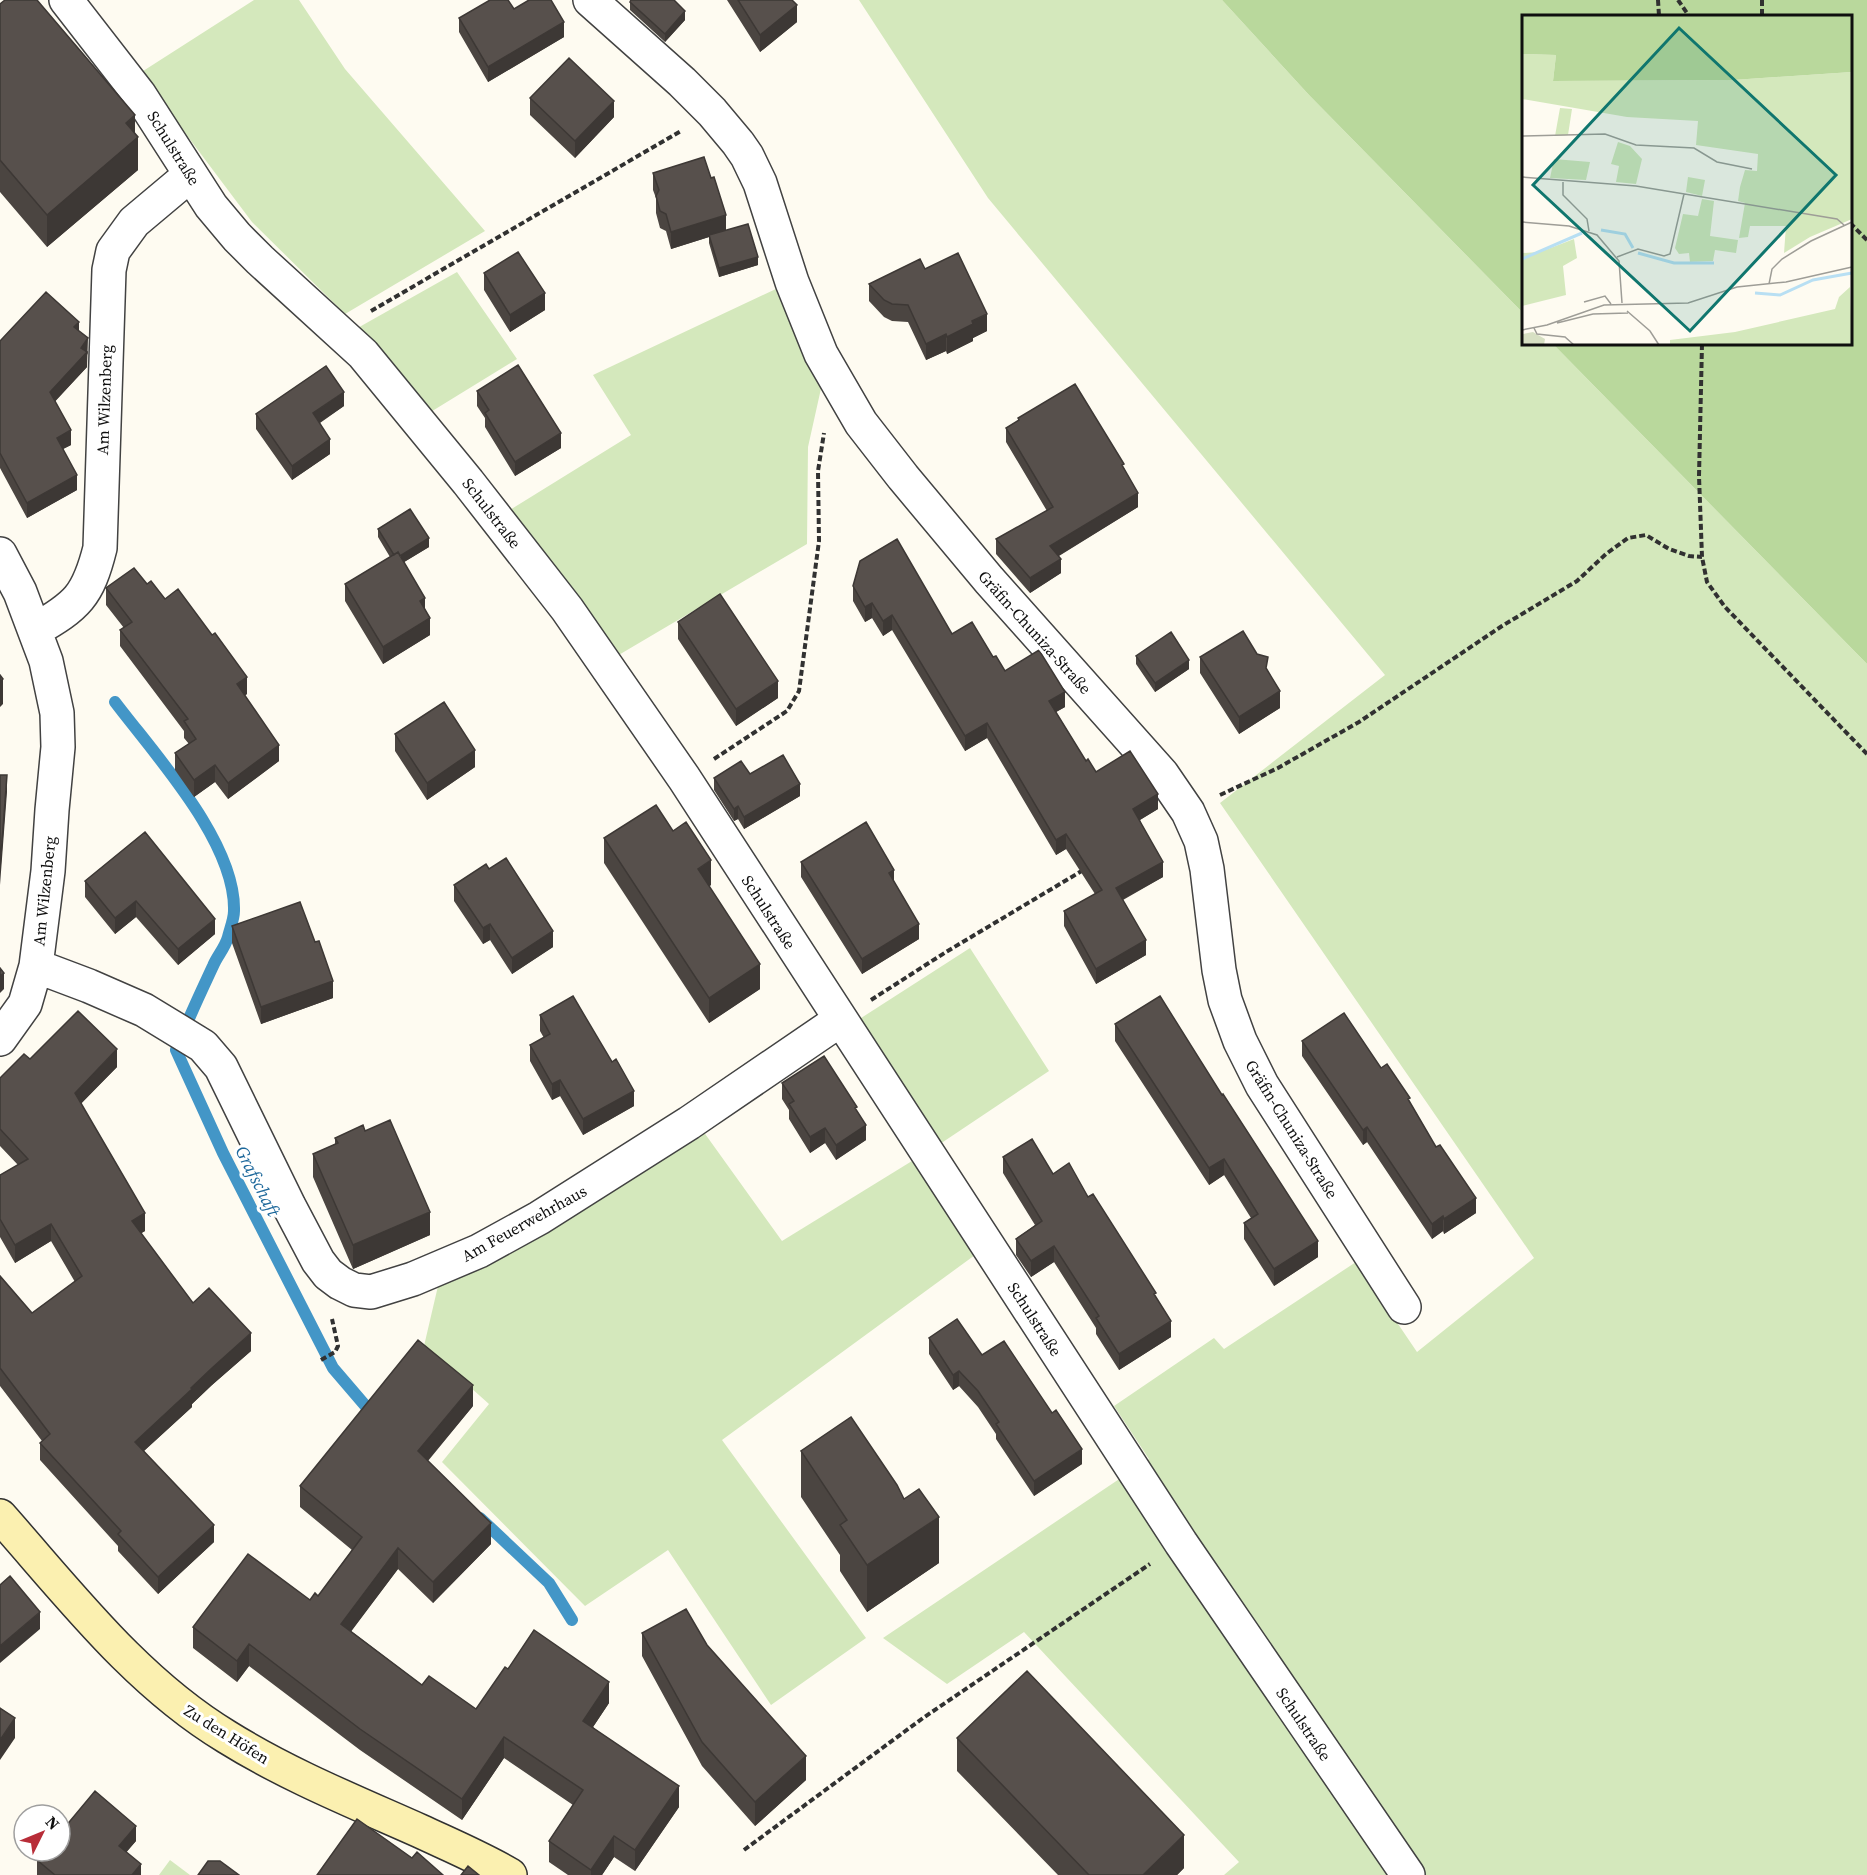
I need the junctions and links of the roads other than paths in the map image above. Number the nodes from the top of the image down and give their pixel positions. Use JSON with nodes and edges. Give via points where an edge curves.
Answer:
{"nodes":[{"id":1,"x":66,"y":0,"type":"edge"},
{"id":2,"x":590,"y":0,"type":"edge"},
{"id":3,"x":190,"y":175,"type":"junction"},
{"id":4,"x":0,"y":554,"type":"edge"},
{"id":5,"x":35,"y":630,"type":"junction"},
{"id":6,"x":36,"y":966,"type":"junction"},
{"id":7,"x":840,"y":1020,"type":"junction"},
{"id":8,"x":0,"y":1039,"type":"edge"},
{"id":9,"x":1404,"y":1306,"type":"dead end"},
{"id":10,"x":0,"y":1516,"type":"edge"},
{"id":11,"x":510,"y":1875,"type":"edge"},
{"id":12,"x":1408,"y":1875,"type":"edge"}],
"edges":[{"from":1,"to":3,"type":"street","name":"Schulstraße","via":[[139,94]]},
{"from":2,"to":9,"type":"street","name":"Gräfin-Chuniza-Straße","via":[[707,107],[747,156],[821,354],[861,423],[988,580],[1162,774],[1188,812],[1202,841],[1219,970],[1240,1041],[1262,1084]]},
{"from":3,"to":5,"type":"street","name":"Am Wilzenberg","via":[[134,222],[113,251],[109,270],[100,548],[93,575],[75,604]]},
{"from":3,"to":7,"type":"street","name":"Schulstraße","via":[[237,237],[363,354],[567,609],[684,778]]},
{"from":4,"to":5,"type":"street","name":"Am Wilzenberg"},
{"from":5,"to":6,"type":"street","name":"Am Wilzenberg","via":[[52,683],[58,747]]},
{"from":6,"to":7,"type":"street","name":"Am Feuerwehrhaus","via":[[144,1010],[203,1046],[221,1067],[318,1261],[340,1283],[371,1292],[443,1267],[529,1224],[689,1123]]},
{"from":6,"to":8,"type":"street","name":"Am Wilzenberg","via":[[25,1004]]},
{"from":7,"to":12,"type":"street","name":"Schulstraße","via":[[1181,1543]]},
{"from":10,"to":11,"type":"street","name":"Zu den Höfen","via":[[114,1644],[197,1717],[274,1764]]}]}
